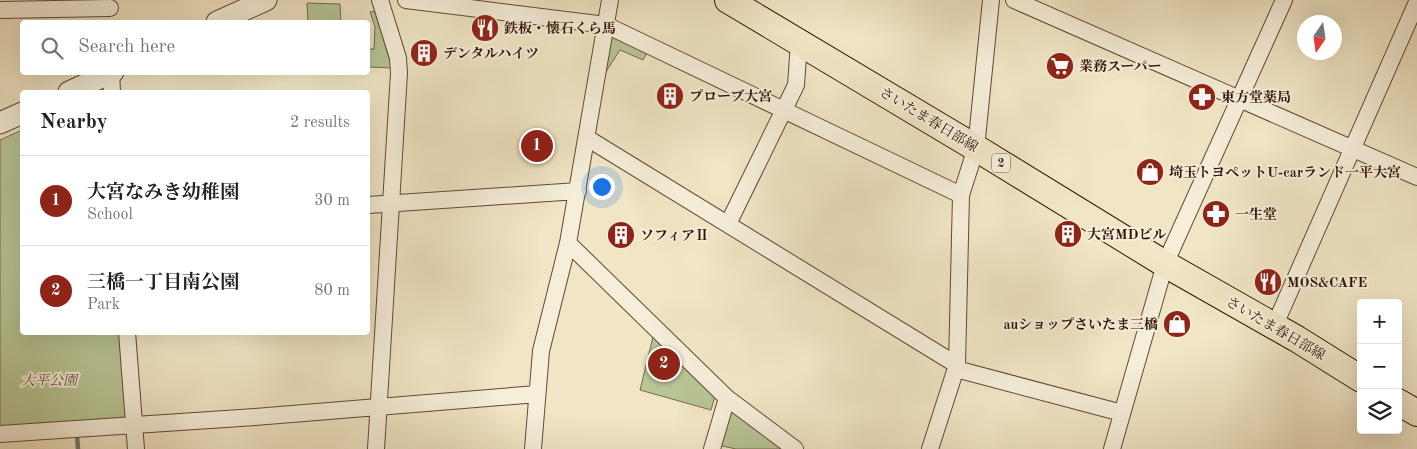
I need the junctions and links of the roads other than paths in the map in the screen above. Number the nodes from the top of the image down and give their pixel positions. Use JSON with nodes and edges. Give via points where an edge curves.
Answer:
{"nodes":[{"id":1,"x":266,"y":0,"type":"edge"},
{"id":2,"x":380,"y":0,"type":"edge"},
{"id":3,"x":406,"y":0,"type":"edge"},
{"id":4,"x":610,"y":0,"type":"edge"},
{"id":5,"x":728,"y":0,"type":"edge"},
{"id":6,"x":991,"y":0,"type":"edge"},
{"id":7,"x":1014,"y":0,"type":"edge"},
{"id":8,"x":1284,"y":0,"type":"edge"},
{"id":9,"x":1417,"y":2,"type":"edge"},
{"id":10,"x":0,"y":10,"type":"edge"},
{"id":11,"x":110,"y":10,"type":"edge"},
{"id":12,"x":221,"y":20,"type":"edge"},
{"id":13,"x":606,"y":24,"type":"junction"},
{"id":14,"x":798,"y":42,"type":"junction"},
{"id":15,"x":111,"y":78,"type":"edge"},
{"id":16,"x":74,"y":90,"type":"edge"},
{"id":17,"x":1240,"y":99,"type":"junction"},
{"id":18,"x":784,"y":109,"type":"junction"},
{"id":19,"x":20,"y":114,"type":"edge"},
{"id":20,"x":0,"y":123,"type":"edge"},
{"id":21,"x":587,"y":138,"type":"junction"},
{"id":22,"x":976,"y":148,"type":"junction"},
{"id":23,"x":1352,"y":148,"type":"junction"},
{"id":24,"x":1417,"y":177,"type":"edge"},
{"id":25,"x":578,"y":191,"type":"junction"},
{"id":26,"x":961,"y":195,"type":"junction"},
{"id":27,"x":392,"y":204,"type":"junction"},
{"id":28,"x":370,"y":205,"type":"edge"},
{"id":29,"x":728,"y":224,"type":"junction"},
{"id":30,"x":568,"y":243,"type":"junction"},
{"id":31,"x":1165,"y":264,"type":"junction"},
{"id":32,"x":1274,"y":327,"type":"junction"},
{"id":33,"x":127,"y":335,"type":"edge"},
{"id":34,"x":957,"y":367,"type":"junction"},
{"id":35,"x":1357,"y":377,"type":"edge"},
{"id":36,"x":537,"y":394,"type":"junction"},
{"id":37,"x":727,"y":398,"type":"junction"},
{"id":38,"x":1402,"y":404,"type":"edge"},
{"id":39,"x":378,"y":407,"type":"junction"},
{"id":40,"x":1122,"y":413,"type":"junction"},
{"id":41,"x":1417,"y":413,"type":"edge"},
{"id":42,"x":134,"y":425,"type":"junction"},
{"id":43,"x":3,"y":439,"type":"edge"},
{"id":44,"x":136,"y":449,"type":"edge"},
{"id":45,"x":376,"y":449,"type":"edge"},
{"id":46,"x":533,"y":449,"type":"edge"},
{"id":47,"x":712,"y":449,"type":"edge"},
{"id":48,"x":795,"y":449,"type":"edge"},
{"id":49,"x":930,"y":449,"type":"edge"},
{"id":50,"x":1112,"y":449,"type":"edge"}],
"edges":[{"from":1,"to":12,"type":"street"},
{"from":2,"to":27,"type":"street","via":[[398,58],[399,73]]},
{"from":3,"to":13,"type":"street"},
{"from":4,"to":13,"type":"street"},
{"from":5,"to":14,"type":"main road","name":"さいたま春日部線","number":"2"},
{"from":6,"to":22,"type":"street"},
{"from":7,"to":17,"type":"street"},
{"from":8,"to":17,"type":"street"},
{"from":9,"to":23,"type":"street"},
{"from":10,"to":11,"type":"street"},
{"from":13,"to":18,"type":"street"},
{"from":13,"to":21,"type":"street"},
{"from":14,"to":18,"type":"street","via":[[796,86]]},
{"from":14,"to":22,"type":"main road","name":"さいたま春日部線","number":"2"},
{"from":15,"to":16,"type":"street"},
{"from":17,"to":23,"type":"street"},
{"from":17,"to":31,"type":"street"},
{"from":18,"to":26,"type":"street"},
{"from":18,"to":29,"type":"street"},
{"from":19,"to":20,"type":"street"},
{"from":21,"to":25,"type":"street"},
{"from":21,"to":29,"type":"street"},
{"from":22,"to":26,"type":"street"},
{"from":22,"to":31,"type":"main road","name":"さいたま春日部線","number":"2"},
{"from":23,"to":24,"type":"street"},
{"from":23,"to":32,"type":"street"},
{"from":25,"to":27,"type":"street"},
{"from":25,"to":30,"type":"street"},
{"from":26,"to":34,"type":"street"},
{"from":27,"to":28,"type":"street"},
{"from":27,"to":39,"type":"street"},
{"from":29,"to":34,"type":"street"},
{"from":30,"to":36,"type":"street","via":[[541,351]]},
{"from":30,"to":37,"type":"street"},
{"from":31,"to":32,"type":"main road","name":"さいたま春日部線","number":"2"},
{"from":31,"to":40,"type":"street"},
{"from":32,"to":35,"type":"main road","name":"さいたま春日部線","number":"2"},
{"from":33,"to":42,"type":"street"},
{"from":34,"to":40,"type":"street"},
{"from":34,"to":49,"type":"street"},
{"from":36,"to":39,"type":"street"},
{"from":36,"to":46,"type":"street"},
{"from":37,"to":47,"type":"street"},
{"from":37,"to":48,"type":"street"},
{"from":38,"to":41,"type":"main road"},
{"from":39,"to":42,"type":"street"},
{"from":39,"to":45,"type":"street"},
{"from":40,"to":50,"type":"street"},
{"from":42,"to":43,"type":"street"},
{"from":42,"to":44,"type":"street"}]}
